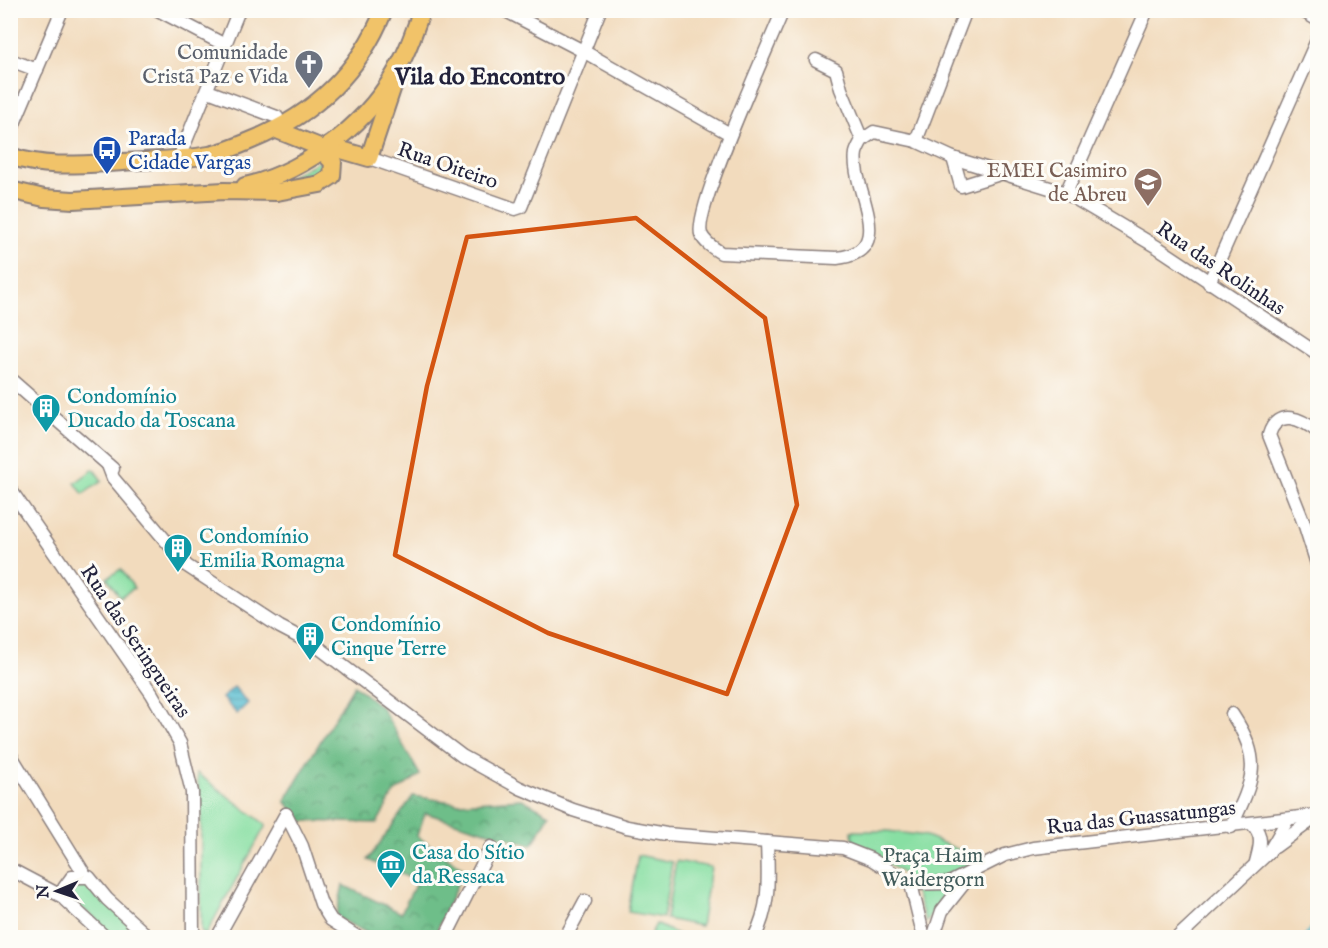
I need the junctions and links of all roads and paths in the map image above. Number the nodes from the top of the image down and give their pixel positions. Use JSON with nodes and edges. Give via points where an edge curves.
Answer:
{"nodes":[{"id":1,"x":62,"y":10,"type":"edge"},
{"id":2,"x":158,"y":10,"type":"edge"},
{"id":3,"x":239,"y":10,"type":"edge"},
{"id":4,"x":384,"y":10,"type":"edge"},
{"id":5,"x":422,"y":10,"type":"edge"},
{"id":6,"x":504,"y":10,"type":"edge"},
{"id":7,"x":600,"y":10,"type":"edge"},
{"id":8,"x":783,"y":10,"type":"edge"},
{"id":9,"x":966,"y":10,"type":"edge"},
{"id":10,"x":1148,"y":10,"type":"edge"},
{"id":11,"x":1300,"y":10,"type":"edge"},
{"id":12,"x":1317,"y":20,"type":"edge"},
{"id":13,"x":1317,"y":38,"type":"edge"},
{"id":14,"x":225,"y":45,"type":"junction"},
{"id":15,"x":583,"y":51,"type":"junction"},
{"id":16,"x":10,"y":60,"type":"edge"},
{"id":17,"x":816,"y":60,"type":"dead end"},
{"id":18,"x":401,"y":63,"type":"junction"},
{"id":19,"x":38,"y":70,"type":"junction"},
{"id":20,"x":207,"y":91,"type":"junction"},
{"id":21,"x":277,"y":124,"type":"junction"},
{"id":22,"x":10,"y":133,"type":"edge"},
{"id":23,"x":730,"y":134,"type":"junction"},
{"id":24,"x":862,"y":140,"type":"junction"},
{"id":25,"x":916,"y":141,"type":"junction"},
{"id":26,"x":325,"y":148,"type":"junction"},
{"id":27,"x":10,"y":156,"type":"edge"},
{"id":28,"x":179,"y":158,"type":"junction"},
{"id":29,"x":369,"y":158,"type":"junction"},
{"id":30,"x":953,"y":158,"type":"junction"},
{"id":31,"x":1004,"y":172,"type":"junction"},
{"id":32,"x":10,"y":190,"type":"edge"},
{"id":33,"x":224,"y":191,"type":"junction"},
{"id":34,"x":1066,"y":193,"type":"junction"},
{"id":35,"x":1209,"y":283,"type":"junction"},
{"id":36,"x":1317,"y":354,"type":"edge"},
{"id":37,"x":10,"y":379,"type":"edge"},
{"id":38,"x":1317,"y":432,"type":"edge"},
{"id":39,"x":14,"y":493,"type":"edge"},
{"id":40,"x":10,"y":511,"type":"edge"},
{"id":41,"x":1317,"y":567,"type":"edge"},
{"id":42,"x":1232,"y":714,"type":"dead end"},
{"id":43,"x":10,"y":754,"type":"edge"},
{"id":44,"x":1317,"y":815,"type":"edge"},
{"id":45,"x":1288,"y":819,"type":"junction"},
{"id":46,"x":1252,"y":824,"type":"junction"},
{"id":47,"x":1231,"y":827,"type":"junction"},
{"id":48,"x":767,"y":842,"type":"junction"},
{"id":49,"x":491,"y":847,"type":"dead end"},
{"id":50,"x":1269,"y":852,"type":"junction"},
{"id":51,"x":1256,"y":863,"type":"junction"},
{"id":52,"x":10,"y":869,"type":"edge"},
{"id":53,"x":973,"y":871,"type":"junction"},
{"id":54,"x":85,"y":875,"type":"junction"},
{"id":55,"x":911,"y":884,"type":"junction"},
{"id":56,"x":64,"y":892,"type":"junction"},
{"id":57,"x":585,"y":901,"type":"dead end"},
{"id":58,"x":146,"y":935,"type":"edge"},
{"id":59,"x":106,"y":938,"type":"edge"},
{"id":60,"x":193,"y":938,"type":"edge"},
{"id":61,"x":218,"y":938,"type":"edge"},
{"id":62,"x":359,"y":938,"type":"edge"},
{"id":63,"x":445,"y":938,"type":"edge"},
{"id":64,"x":565,"y":938,"type":"edge"},
{"id":65,"x":754,"y":938,"type":"edge"},
{"id":66,"x":924,"y":938,"type":"edge"},
{"id":67,"x":933,"y":938,"type":"edge"},
{"id":68,"x":1176,"y":938,"type":"edge"}],
"edges":[{"from":1,"to":19,"type":"street"},
{"from":2,"to":14,"type":"street"},
{"from":3,"to":14,"type":"street"},
{"from":4,"to":21,"type":"main road","via":[[368,44],[339,84],[300,117]]},
{"from":5,"to":18,"type":"main road"},
{"from":6,"to":15,"type":"street"},
{"from":7,"to":15,"type":"street"},
{"from":8,"to":23,"type":"street"},
{"from":9,"to":25,"type":"street"},
{"from":10,"to":34,"type":"street"},
{"from":11,"to":12,"type":"street"},
{"from":13,"to":35,"type":"street"},
{"from":14,"to":20,"type":"street"},
{"from":15,"to":23,"type":"street"},
{"from":15,"to":29,"type":"street","name":"Rua Oiteiro","via":[[524,204],[515,208]]},
{"from":16,"to":19,"type":"street"},
{"from":17,"to":24,"type":"street","via":[[836,70]]},
{"from":18,"to":26,"type":"main road","via":[[369,108]]},
{"from":18,"to":29,"type":"main road"},
{"from":19,"to":22,"type":"street"},
{"from":20,"to":21,"type":"street"},
{"from":20,"to":28,"type":"street"},
{"from":21,"to":26,"type":"main road"},
{"from":21,"to":28,"type":"main road","via":[[226,151]]},
{"from":23,"to":24,"type":"street","via":[[701,219],[701,234],[714,249],[735,255],[837,258],[861,250],[870,234],[856,154]]},
{"from":24,"to":25,"type":"street","name":"Rua das Rolinhas","via":[[874,132]]},
{"from":25,"to":30,"type":"street","name":"Rua das Rolinhas"},
{"from":26,"to":29,"type":"main road"},
{"from":26,"to":33,"type":"main road","via":[[276,176]]},
{"from":26,"to":33,"type":"main road","via":[[334,170],[320,184],[277,192]]},
{"from":27,"to":28,"type":"main road","via":[[63,165]]},
{"from":30,"to":31,"type":"street","name":"Rua das Rolinhas"},
{"from":30,"to":31,"type":"street","via":[[961,186]]},
{"from":31,"to":34,"type":"street","name":"Rua das Rolinhas"},
{"from":32,"to":33,"type":"main road","via":[[73,200]]},
{"from":34,"to":35,"type":"street","name":"Rua das Rolinhas"},
{"from":35,"to":36,"type":"street","name":"Rua das Rolinhas"},
{"from":37,"to":48,"type":"street","via":[[108,465],[113,478],[193,561],[197,571],[264,618],[351,670],[462,756],[520,788],[627,826],[666,834]]},
{"from":38,"to":41,"type":"street","via":[[1304,420],[1278,420],[1271,427],[1270,443],[1308,534]]},
{"from":39,"to":40,"type":"street"},
{"from":39,"to":60,"type":"street","name":"Rua das Seringueiras","via":[[157,702],[180,743],[192,792]]},
{"from":42,"to":47,"type":"street","via":[[1252,751],[1252,773]]},
{"from":43,"to":54,"type":"street"},
{"from":44,"to":45,"type":"street","name":"Rua das Guassatungas"},
{"from":44,"to":50,"type":"street"},
{"from":45,"to":46,"type":"street","name":"Rua das Guassatungas"},
{"from":45,"to":50,"type":"street"},
{"from":46,"to":47,"type":"street","name":"Rua das Guassatungas"},
{"from":46,"to":51,"type":"street","via":[[1259,832],[1261,844]]},
{"from":47,"to":53,"type":"street","name":"Rua das Guassatungas","via":[[1032,848],[1005,855]]},
{"from":48,"to":55,"type":"street","via":[[843,848],[871,859]]},
{"from":48,"to":65,"type":"street","via":[[769,891],[766,912]]},
{"from":49,"to":63,"type":"street"},
{"from":50,"to":51,"type":"street"},
{"from":51,"to":68,"type":"street"},
{"from":52,"to":56,"type":"street"},
{"from":53,"to":55,"type":"street","via":[[949,883]]},
{"from":53,"to":67,"type":"street","via":[[942,911]]},
{"from":54,"to":56,"type":"street","via":[[72,878]]},
{"from":54,"to":58,"type":"street"},
{"from":55,"to":66,"type":"street"},
{"from":56,"to":59,"type":"street"},
{"from":57,"to":64,"type":"street"},
{"from":61,"to":62,"type":"street","via":[[286,814],[302,846],[321,904],[331,920]]}]}
